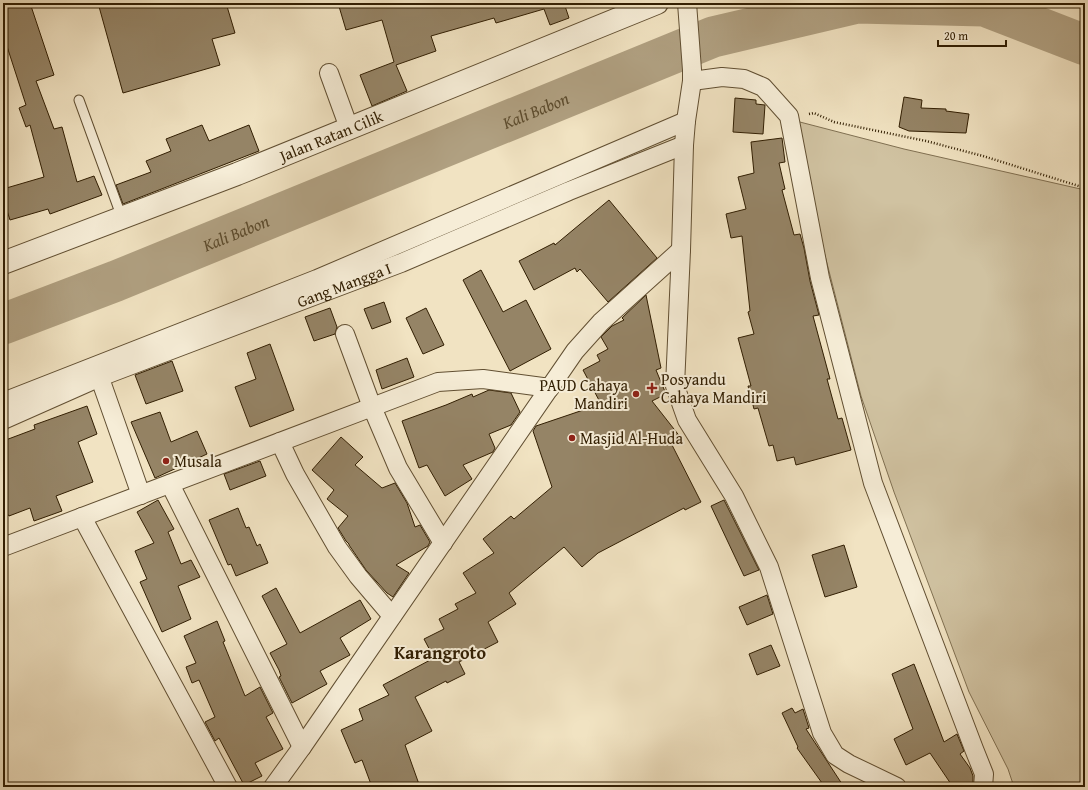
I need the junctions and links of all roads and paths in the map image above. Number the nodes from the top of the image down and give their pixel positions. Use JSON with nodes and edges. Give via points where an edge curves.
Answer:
{"nodes":[{"id":1,"x":657,"y":3,"type":"edge"},
{"id":2,"x":688,"y":7,"type":"edge"},
{"id":3,"x":329,"y":73,"type":"dead end"},
{"id":4,"x":692,"y":76,"type":"junction"},
{"id":5,"x":79,"y":100,"type":"dead end"},
{"id":6,"x":789,"y":116,"type":"junction"},
{"id":7,"x":347,"y":122,"type":"junction"},
{"id":8,"x":686,"y":122,"type":"junction"},
{"id":9,"x":684,"y":145,"type":"junction"},
{"id":10,"x":1085,"y":188,"type":"edge"},
{"id":11,"x":122,"y":218,"type":"junction"},
{"id":12,"x":681,"y":250,"type":"junction"},
{"id":13,"x":3,"y":263,"type":"edge"},
{"id":14,"x":275,"y":303,"type":"junction"},
{"id":15,"x":345,"y":334,"type":"dead end"},
{"id":16,"x":98,"y":372,"type":"junction"},
{"id":17,"x":550,"y":388,"type":"junction"},
{"id":18,"x":3,"y":402,"type":"edge"},
{"id":19,"x":372,"y":407,"type":"junction"},
{"id":20,"x":3,"y":420,"type":"edge"},
{"id":21,"x":280,"y":442,"type":"junction"},
{"id":22,"x":170,"y":484,"type":"junction"},
{"id":23,"x":141,"y":495,"type":"junction"},
{"id":24,"x":82,"y":517,"type":"junction"},
{"id":25,"x":443,"y":543,"type":"junction"},
{"id":26,"x":3,"y":547,"type":"edge"},
{"id":27,"x":392,"y":616,"type":"junction"},
{"id":28,"x":302,"y":747,"type":"junction"},
{"id":29,"x":228,"y":787,"type":"edge"},
{"id":30,"x":273,"y":787,"type":"edge"},
{"id":31,"x":897,"y":787,"type":"edge"},
{"id":32,"x":983,"y":787,"type":"edge"}],
"edges":[{"from":1,"to":7,"type":"street","name":"Jalan Ratan Cilik"},
{"from":2,"to":4,"type":"street"},
{"from":3,"to":7,"type":"street"},
{"from":4,"to":6,"type":"street","via":[[744,79],[763,87]]},
{"from":4,"to":8,"type":"street"},
{"from":5,"to":11,"type":"lane"},
{"from":6,"to":10,"type":"path","via":[[814,113],[834,122],[983,156]]},
{"from":6,"to":32,"type":"street","via":[[820,278],[873,483],[984,774]]},
{"from":7,"to":11,"type":"street","name":"Jalan Ratan Cilik","via":[[236,174]]},
{"from":8,"to":9,"type":"street"},
{"from":8,"to":14,"type":"street","via":[[325,276]]},
{"from":9,"to":12,"type":"street"},
{"from":9,"to":14,"type":"street","name":"Gang Mangga I","via":[[568,190],[401,263]]},
{"from":11,"to":13,"type":"street","name":"Jalan Ratan Cilik"},
{"from":12,"to":17,"type":"street","via":[[600,322],[575,351]]},
{"from":12,"to":31,"type":"street","via":[[675,386],[687,420],[734,496],[769,567],[822,733],[835,755]]},
{"from":14,"to":16,"type":"street","name":"Gang Mangga I"},
{"from":15,"to":19,"type":"street"},
{"from":16,"to":18,"type":"street"},
{"from":16,"to":20,"type":"street","name":"Gang Mangga I"},
{"from":16,"to":23,"type":"street"},
{"from":17,"to":19,"type":"street","via":[[483,378],[453,380],[438,382]]},
{"from":17,"to":25,"type":"street"},
{"from":19,"to":21,"type":"street"},
{"from":19,"to":25,"type":"street","via":[[398,468]]},
{"from":21,"to":22,"type":"street"},
{"from":21,"to":27,"type":"street","via":[[337,548]]},
{"from":22,"to":23,"type":"street"},
{"from":22,"to":28,"type":"street"},
{"from":23,"to":24,"type":"street"},
{"from":24,"to":26,"type":"street"},
{"from":24,"to":29,"type":"street"},
{"from":25,"to":27,"type":"street"},
{"from":27,"to":28,"type":"street"},
{"from":28,"to":30,"type":"street"}]}
